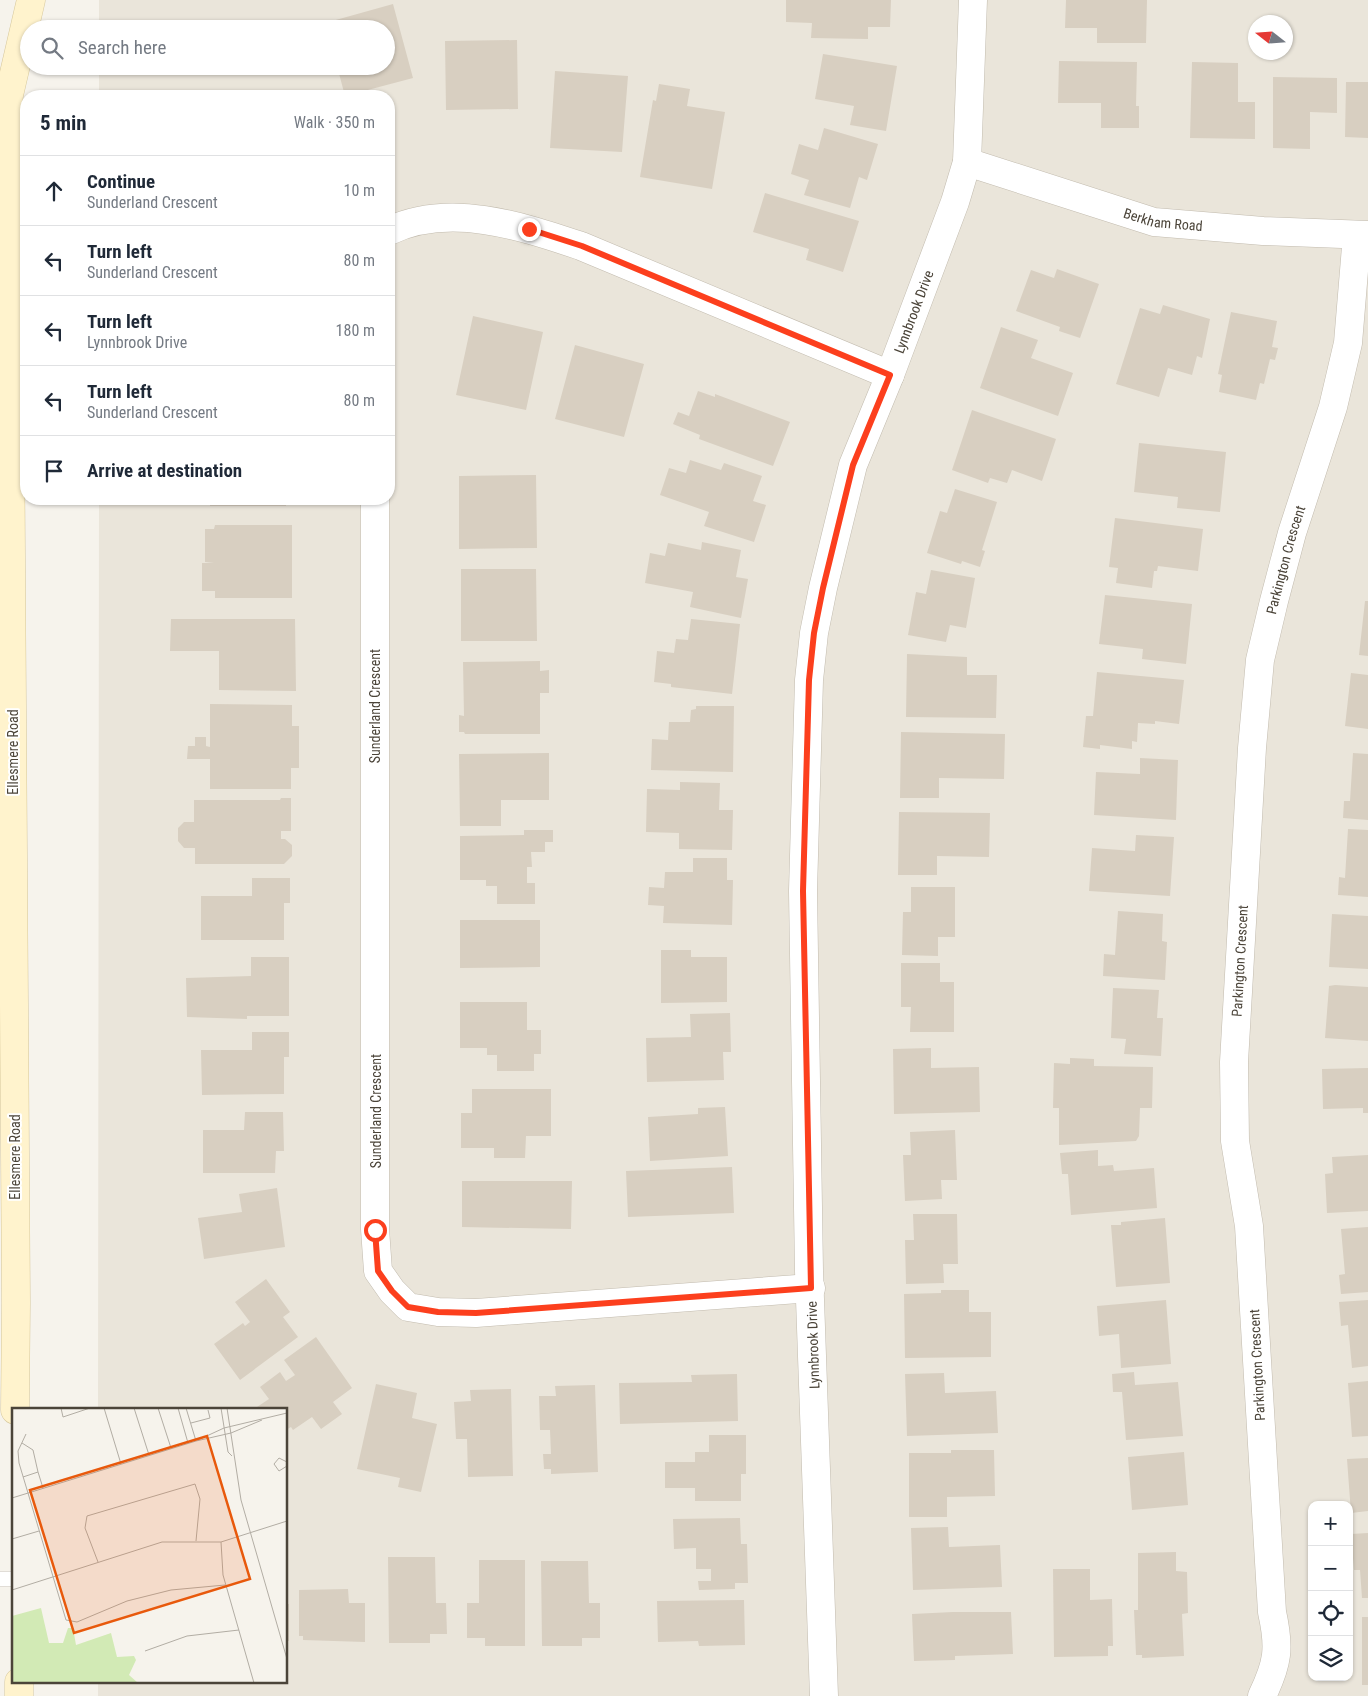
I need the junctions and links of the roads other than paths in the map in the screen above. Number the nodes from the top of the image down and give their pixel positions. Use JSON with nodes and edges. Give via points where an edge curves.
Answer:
{"nodes":[{"id":1,"x":31,"y":0,"type":"edge"},
{"id":2,"x":974,"y":0,"type":"edge"},
{"id":3,"x":25,"y":20,"type":"edge"},
{"id":4,"x":20,"y":40,"type":"edge"},
{"id":5,"x":4,"y":97,"type":"edge"},
{"id":6,"x":967,"y":162,"type":"junction"},
{"id":7,"x":5,"y":178,"type":"edge"},
{"id":8,"x":395,"y":228,"type":"edge"},
{"id":9,"x":1363,"y":235,"type":"edge"},
{"id":10,"x":5,"y":345,"type":"edge"},
{"id":11,"x":890,"y":375,"type":"junction"},
{"id":12,"x":375,"y":505,"type":"edge"},
{"id":13,"x":6,"y":559,"type":"edge"},
{"id":14,"x":7,"y":828,"type":"edge"},
{"id":15,"x":811,"y":1288,"type":"junction"},
{"id":16,"x":14,"y":1408,"type":"edge"},
{"id":17,"x":824,"y":1696,"type":"edge"},
{"id":18,"x":1262,"y":1696,"type":"edge"}],
"edges":[{"from":1,"to":3,"type":"main road","name":"Ellesmere Road"},
{"from":2,"to":6,"type":"street","name":"Lynnbrook Drive"},
{"from":4,"to":5,"type":"main road","name":"Ellesmere Road"},
{"from":5,"to":7,"type":"main road","name":"Ellesmere Road"},
{"from":6,"to":9,"type":"street","name":"Berkham Road","via":[[1154,222]]},
{"from":6,"to":11,"type":"street","name":"Lynnbrook Drive"},
{"from":7,"to":10,"type":"main road","name":"Ellesmere Road"},
{"from":8,"to":11,"type":"street","via":[[458,216],[529,229],[582,246]]},
{"from":9,"to":18,"type":"street","name":"Parkington Crescent","via":[[1348,343],[1333,408],[1292,532],[1260,660],[1252,748],[1234,1062],[1235,1142],[1249,1226],[1272,1612],[1278,1640],[1272,1676]]},
{"from":10,"to":13,"type":"main road","name":"Ellesmere Road"},
{"from":11,"to":15,"type":"street","name":"Lynnbrook Drive","via":[[853,465],[823,588],[809,680],[803,891]]},
{"from":12,"to":15,"type":"street","name":"Sunderland Crescent","via":[[375,1230],[378,1271],[408,1307],[438,1312],[476,1313]]},
{"from":13,"to":14,"type":"main road","name":"Ellesmere Road"},
{"from":14,"to":16,"type":"main road","name":"Ellesmere Road","via":[[16,1303]]},
{"from":15,"to":17,"type":"street","name":"Lynnbrook Drive"}]}
